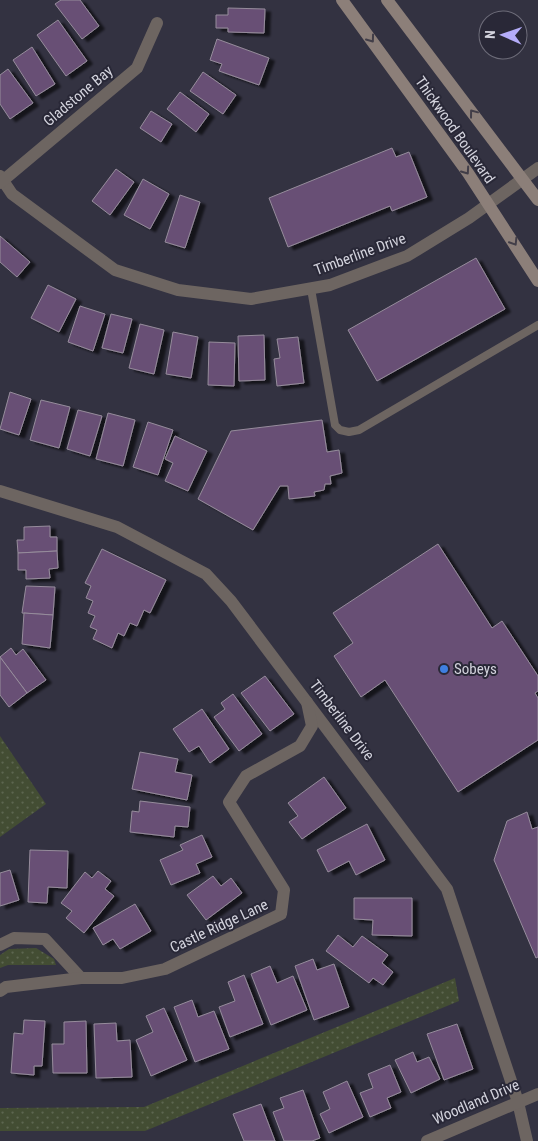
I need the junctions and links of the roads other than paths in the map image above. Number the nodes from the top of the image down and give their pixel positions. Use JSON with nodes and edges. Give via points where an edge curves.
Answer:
{"nodes":[{"id":1,"x":342,"y":0,"type":"edge"},
{"id":2,"x":387,"y":0,"type":"edge"},
{"id":3,"x":157,"y":22,"type":"dead end"},
{"id":4,"x":538,"y":168,"type":"edge"},
{"id":5,"x":524,"y":179,"type":"junction"},
{"id":6,"x":1,"y":180,"type":"edge"},
{"id":7,"x":538,"y":200,"type":"edge"},
{"id":8,"x":488,"y":205,"type":"junction"},
{"id":9,"x":538,"y":281,"type":"edge"},
{"id":10,"x":311,"y":289,"type":"junction"},
{"id":11,"x":538,"y":325,"type":"edge"},
{"id":12,"x":0,"y":492,"type":"edge"},
{"id":13,"x":307,"y":700,"type":"junction"},
{"id":14,"x":0,"y":944,"type":"edge"},
{"id":15,"x":81,"y":978,"type":"junction"},
{"id":16,"x":0,"y":991,"type":"edge"},
{"id":17,"x":538,"y":1094,"type":"edge"},
{"id":18,"x":518,"y":1102,"type":"junction"},
{"id":19,"x":426,"y":1141,"type":"edge"},
{"id":20,"x":527,"y":1141,"type":"edge"}],
"edges":[{"from":1,"to":8,"type":"main road","name":"Thickwood Boulevard","one_way":true},
{"from":5,"to":2,"type":"main road","name":"Thickwood Boulevard","one_way":true},
{"from":3,"to":6,"type":"street","name":"Gladstone Bay","via":[[137,68]]},
{"from":4,"to":5,"type":"street","name":"Timberline Drive"},
{"from":5,"to":7,"type":"main road","name":"Thickwood Boulevard"},
{"from":5,"to":8,"type":"street","name":"Timberline Drive"},
{"from":6,"to":10,"type":"street","name":"Timberline Drive","via":[[12,194],[115,270],[178,290],[251,299]]},
{"from":8,"to":9,"type":"main road","name":"Thickwood Boulevard","one_way":true},
{"from":8,"to":10,"type":"street","name":"Timberline Drive","via":[[407,256]]},
{"from":10,"to":11,"type":"lane","via":[[336,425],[340,430],[349,432],[359,430]]},
{"from":12,"to":13,"type":"street","name":"Timberline Drive","via":[[117,527],[206,574],[231,601]]},
{"from":13,"to":15,"type":"street","name":"Castle Ridge Lane","via":[[312,726],[300,746],[246,776],[229,802],[284,890],[282,914],[165,969],[122,978]]},
{"from":13,"to":18,"type":"street","name":"Timberline Drive","via":[[447,889]]},
{"from":14,"to":15,"type":"street","via":[[14,938],[45,939]]},
{"from":15,"to":16,"type":"street","name":"Castle Ridge Lane","via":[[6,987]]},
{"from":17,"to":18,"type":"street","name":"Woodland Drive"},
{"from":18,"to":19,"type":"street","name":"Woodland Drive"},
{"from":18,"to":20,"type":"street","name":"Timberline Drive"}]}
